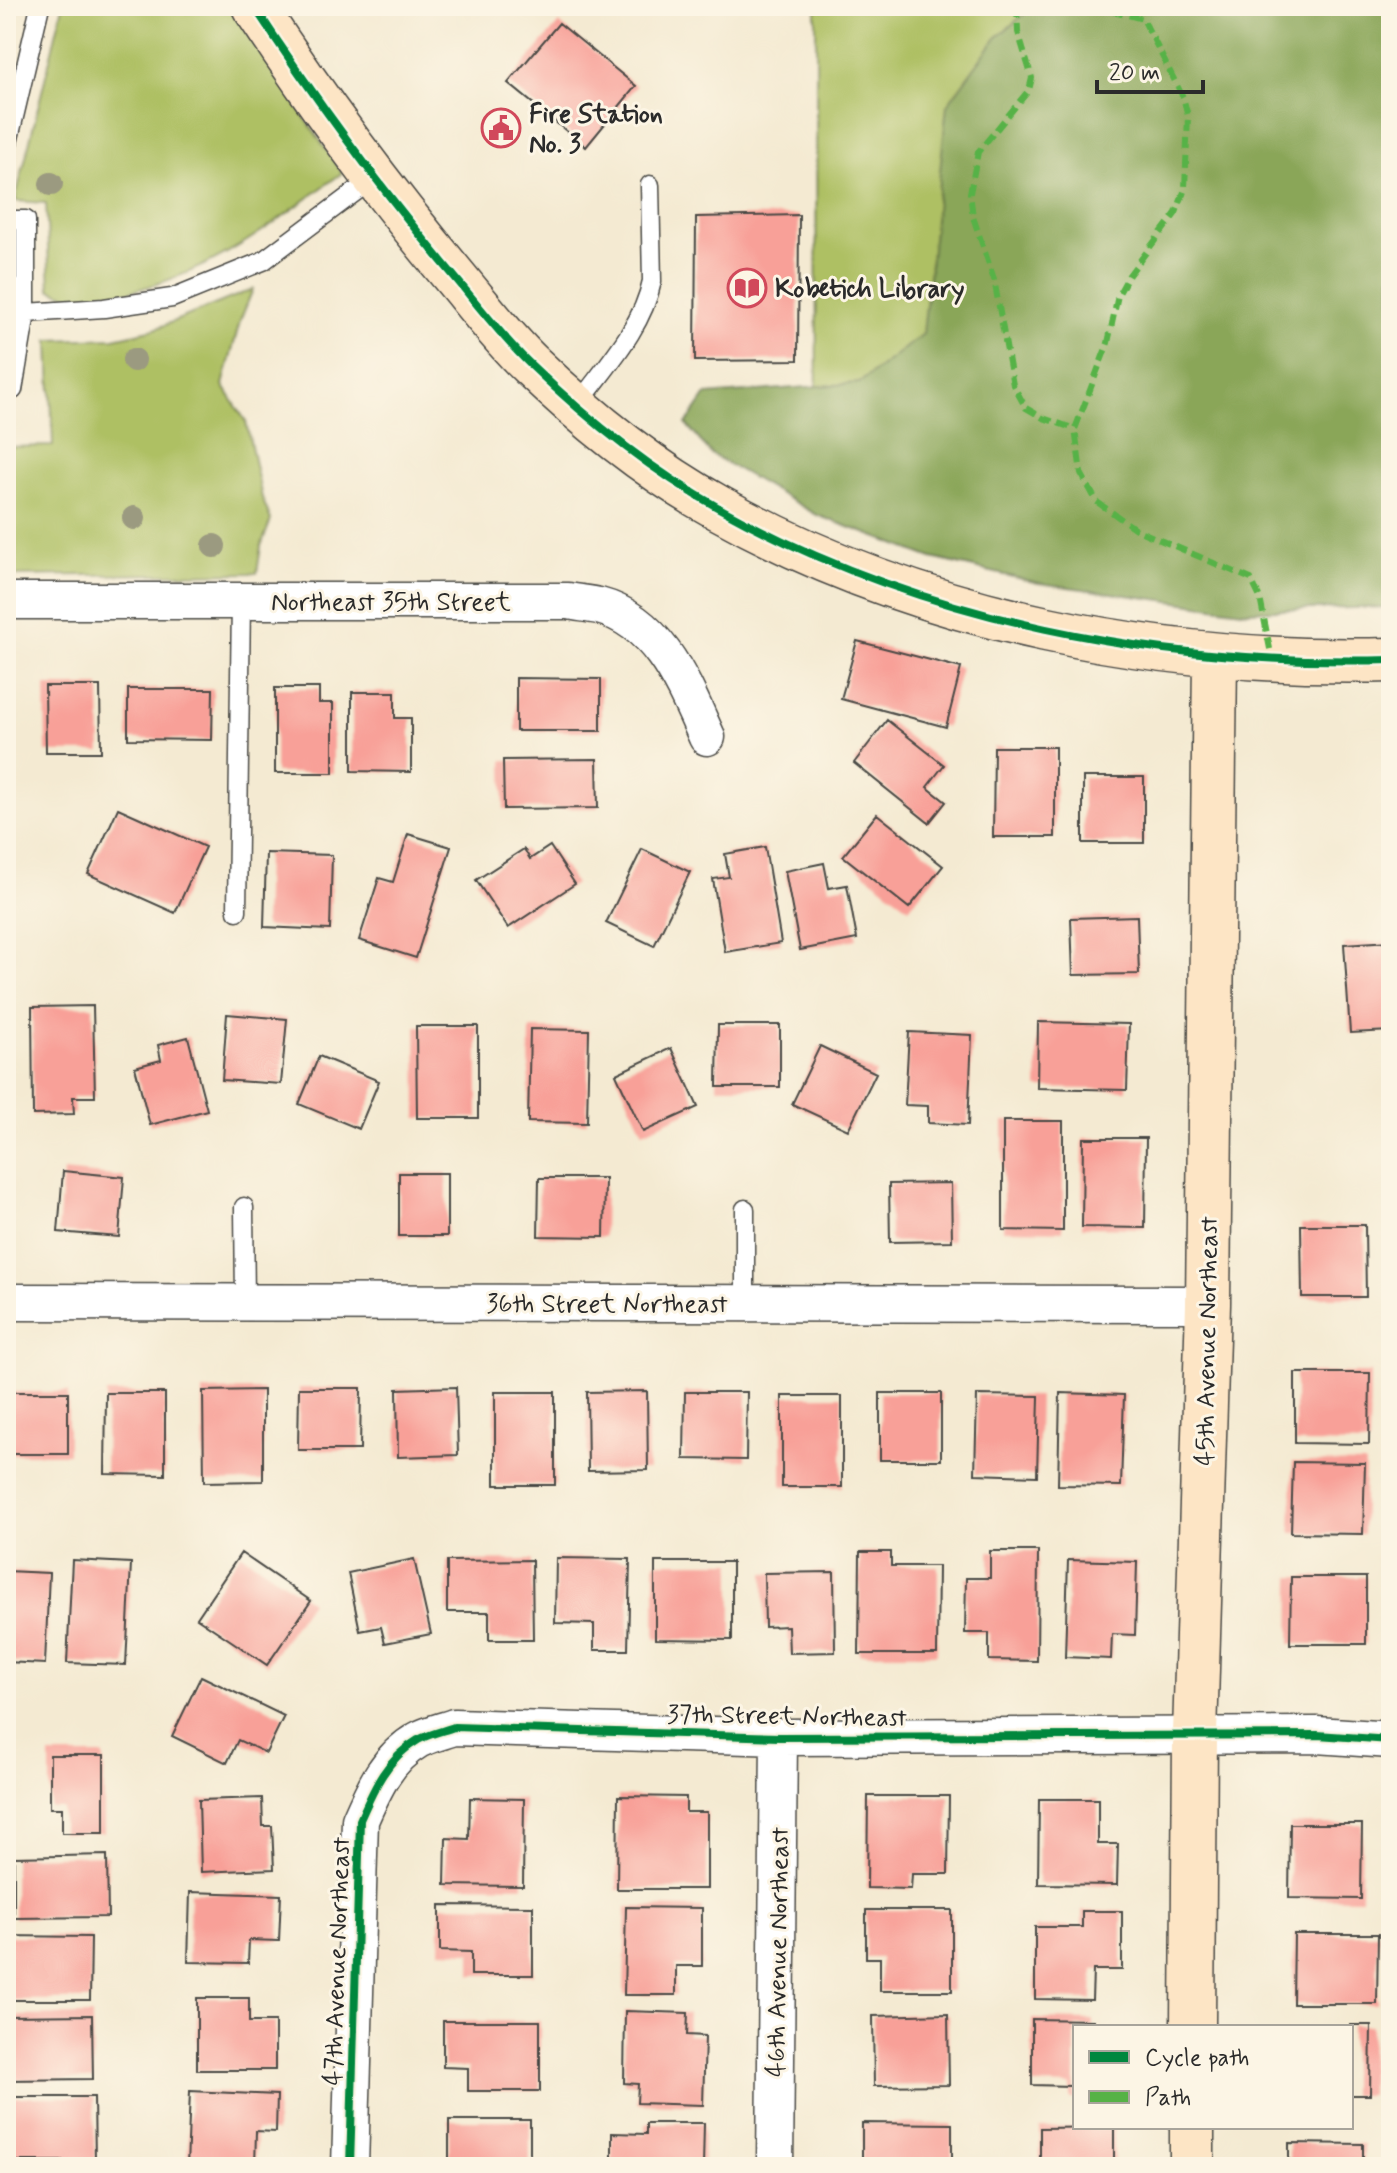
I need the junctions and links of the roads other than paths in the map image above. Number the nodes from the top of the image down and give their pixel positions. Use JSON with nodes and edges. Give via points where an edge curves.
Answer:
{"nodes":[{"id":1,"x":40,"y":6,"type":"edge"},
{"id":2,"x":254,"y":6,"type":"edge"},
{"id":3,"x":6,"y":151,"type":"edge"},
{"id":4,"x":375,"y":177,"type":"junction"},
{"id":5,"x":650,"y":185,"type":"dead end"},
{"id":6,"x":6,"y":220,"type":"edge"},
{"id":7,"x":26,"y":313,"type":"junction"},
{"id":8,"x":6,"y":390,"type":"edge"},
{"id":9,"x":577,"y":406,"type":"junction"},
{"id":10,"x":6,"y":601,"type":"edge"},
{"id":11,"x":241,"y":601,"type":"junction"},
{"id":12,"x":1215,"y":656,"type":"junction"},
{"id":13,"x":1391,"y":660,"type":"edge"},
{"id":14,"x":707,"y":737,"type":"dead end"},
{"id":15,"x":237,"y":911,"type":"dead end"},
{"id":16,"x":244,"y":1207,"type":"dead end"},
{"id":17,"x":745,"y":1209,"type":"dead end"},
{"id":18,"x":6,"y":1302,"type":"edge"},
{"id":19,"x":245,"y":1302,"type":"junction"},
{"id":20,"x":745,"y":1303,"type":"junction"},
{"id":21,"x":1208,"y":1304,"type":"junction"},
{"id":22,"x":1195,"y":1735,"type":"junction"},
{"id":23,"x":779,"y":1737,"type":"junction"},
{"id":24,"x":1391,"y":1740,"type":"edge"},
{"id":25,"x":389,"y":1764,"type":"joint"},
{"id":26,"x":1193,"y":2025,"type":"edge"},
{"id":27,"x":1192,"y":2129,"type":"edge"},
{"id":28,"x":350,"y":2167,"type":"edge"},
{"id":29,"x":775,"y":2167,"type":"edge"},
{"id":30,"x":1192,"y":2167,"type":"edge"}],
"edges":[{"from":1,"to":3,"type":"lane"},
{"from":2,"to":4,"type":"street"},
{"from":4,"to":7,"type":"lane","via":[[263,261],[172,298]]},
{"from":4,"to":9,"type":"street","via":[[528,363]]},
{"from":5,"to":9,"type":"lane","via":[[648,296],[640,318]]},
{"from":6,"to":7,"type":"lane","via":[[26,220]]},
{"from":7,"to":8,"type":"lane","via":[[13,390]]},
{"from":9,"to":12,"type":"street","via":[[651,465],[719,508],[881,581],[992,617]]},
{"from":10,"to":11,"type":"street","name":"Northeast 35th Street"},
{"from":11,"to":14,"type":"street","name":"Northeast 35th Street","via":[[568,601],[601,607],[642,628],[662,650]]},
{"from":11,"to":15,"type":"lane"},
{"from":12,"to":13,"type":"street"},
{"from":12,"to":21,"type":"street","name":"45th Avenue Northeast"},
{"from":16,"to":19,"type":"lane"},
{"from":17,"to":20,"type":"lane"},
{"from":18,"to":19,"type":"street","name":"36th Street Northeast"},
{"from":19,"to":20,"type":"street","name":"36th Street Northeast"},
{"from":20,"to":21,"type":"street","name":"36th Street Northeast"},
{"from":21,"to":22,"type":"street","name":"45th Avenue Northeast"},
{"from":22,"to":23,"type":"street","name":"37th Street Northeast"},
{"from":22,"to":24,"type":"street","name":"37th Street Northeast"},
{"from":22,"to":26,"type":"street","name":"45th Avenue Northeast"},
{"from":23,"to":25,"type":"street","name":"37th Street Northeast","via":[[454,1727],[419,1740]]},
{"from":23,"to":29,"type":"street","name":"46th Avenue Northeast"},
{"from":25,"to":28,"type":"street","name":"47th Avenue Northeast","via":[[360,1820]]},
{"from":27,"to":30,"type":"street"}]}
